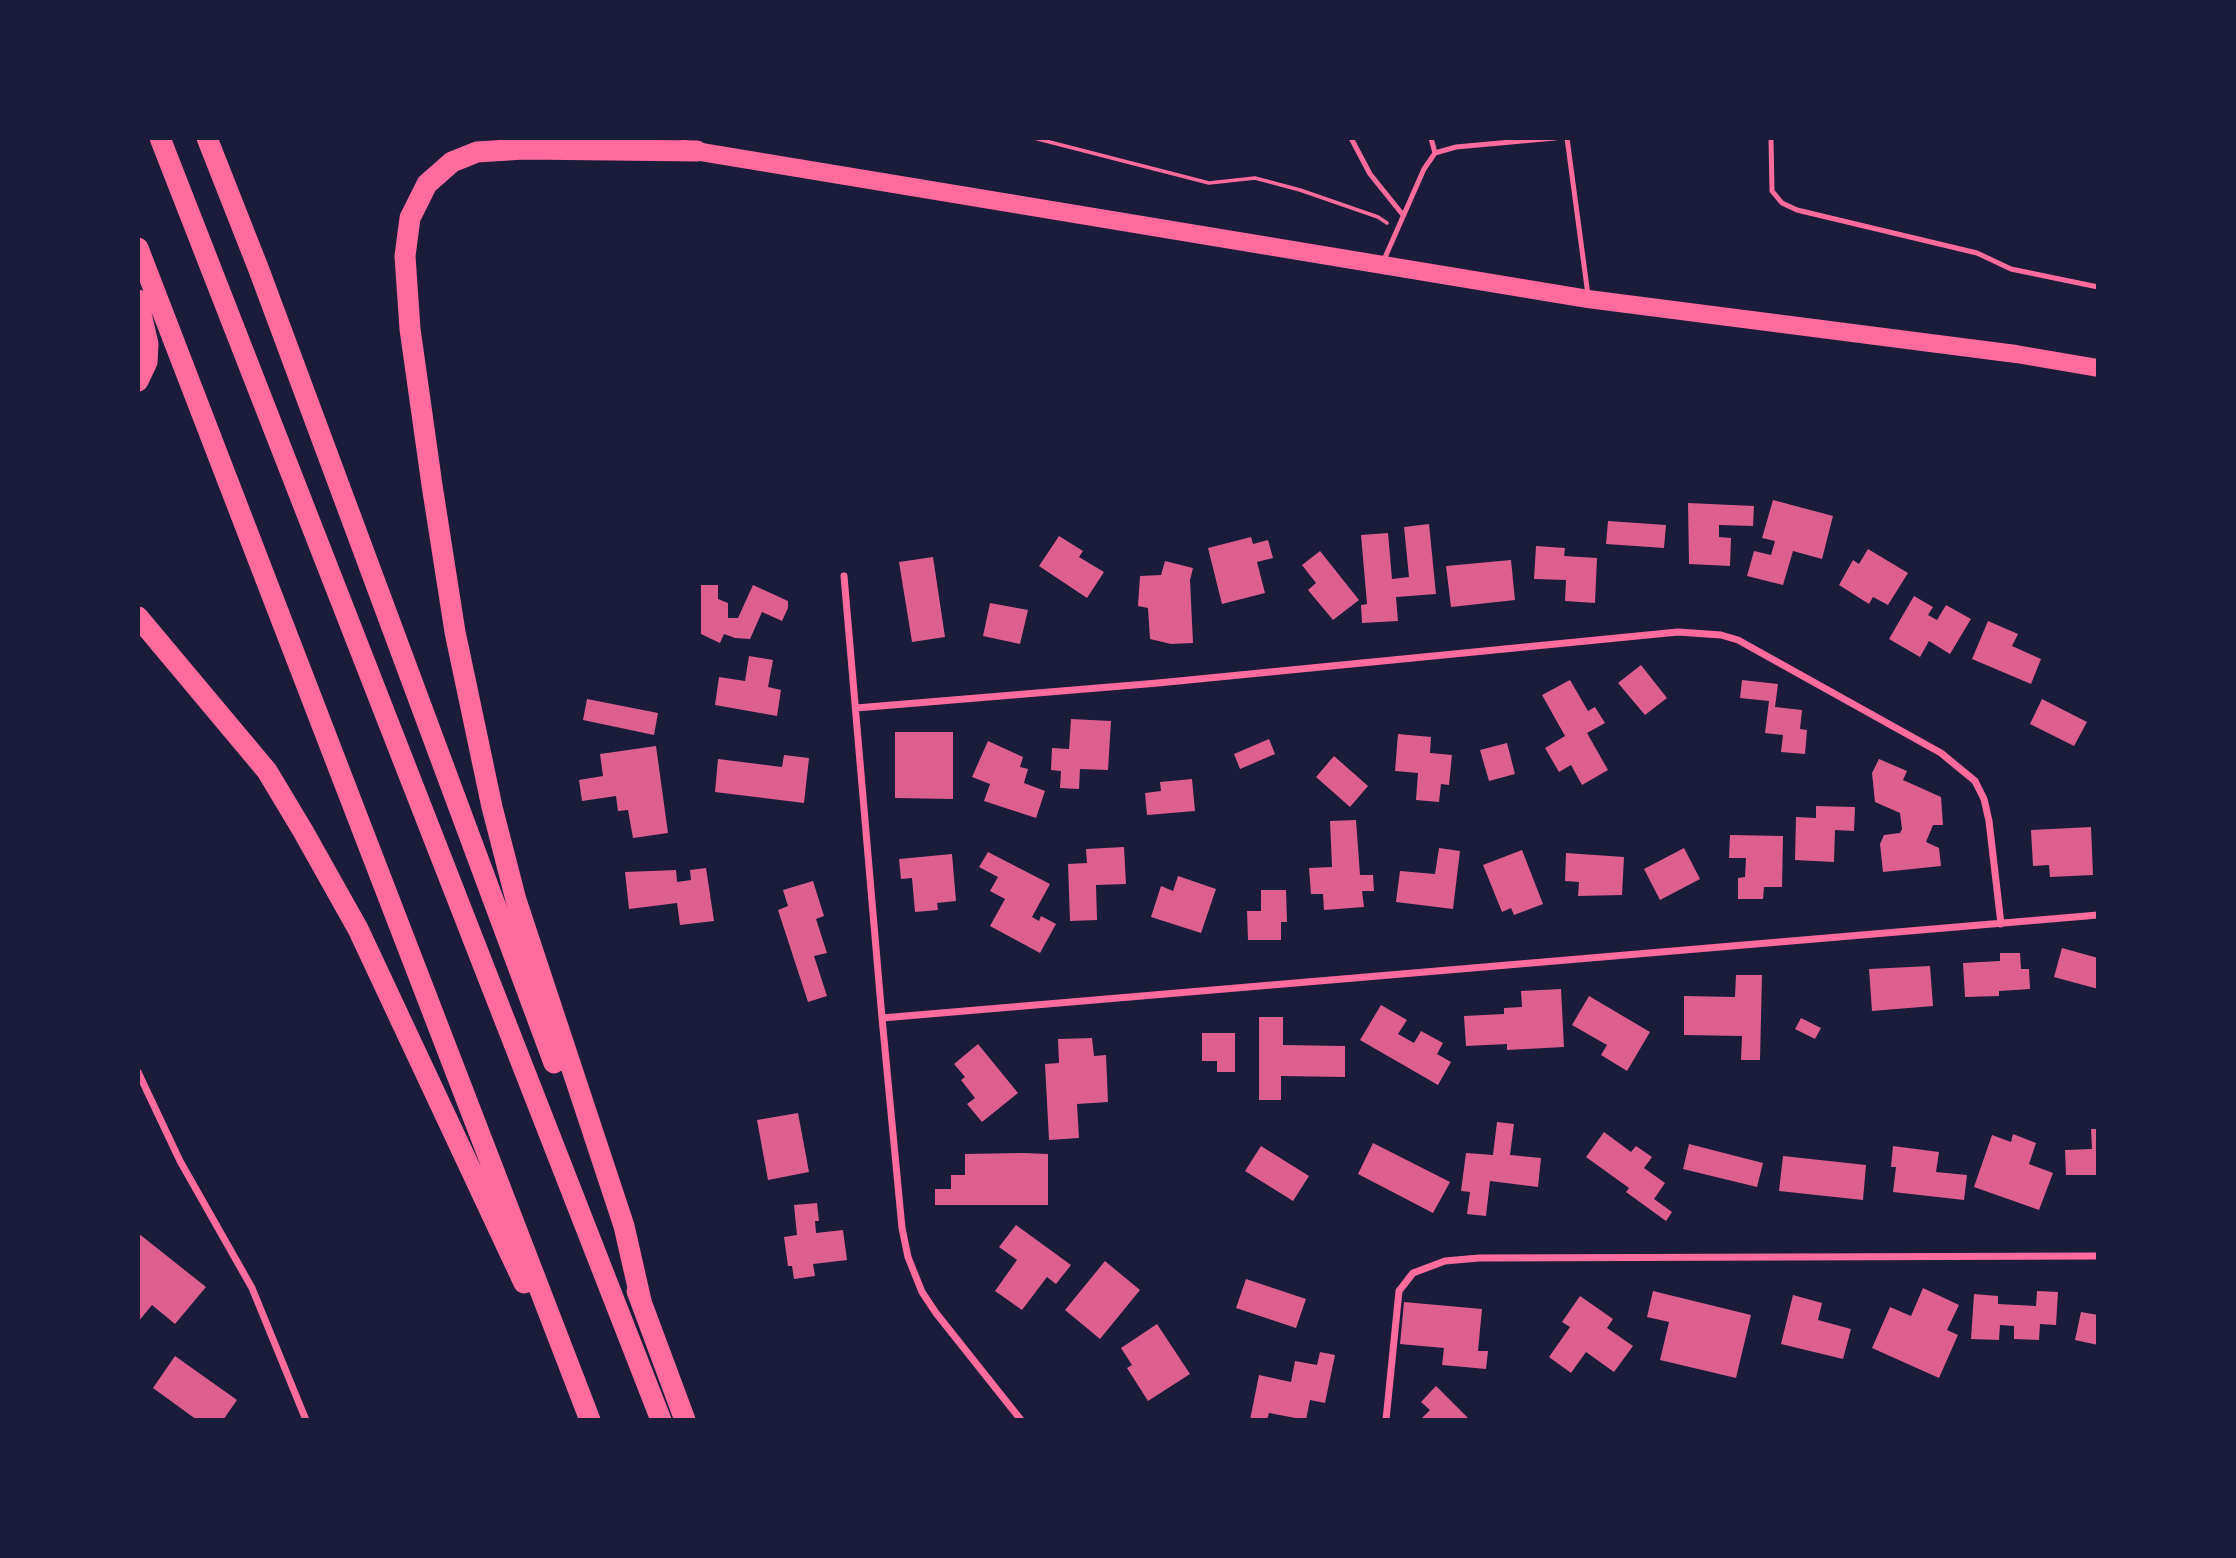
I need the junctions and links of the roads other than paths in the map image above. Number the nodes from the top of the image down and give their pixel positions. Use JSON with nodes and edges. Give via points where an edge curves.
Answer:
{"nodes":[{"id":1,"x":160,"y":138,"type":"edge"},
{"id":2,"x":207,"y":138,"type":"edge"},
{"id":3,"x":614,"y":138,"type":"edge"},
{"id":4,"x":1351,"y":138,"type":"edge"},
{"id":5,"x":1432,"y":138,"type":"edge"},
{"id":6,"x":1555,"y":138,"type":"edge"},
{"id":7,"x":1567,"y":138,"type":"edge"},
{"id":8,"x":1771,"y":138,"type":"edge"},
{"id":9,"x":697,"y":151,"type":"junction"},
{"id":10,"x":1434,"y":153,"type":"junction"},
{"id":11,"x":1403,"y":215,"type":"junction"},
{"id":12,"x":138,"y":248,"type":"edge"},
{"id":13,"x":1382,"y":265,"type":"junction"},
{"id":14,"x":2098,"y":287,"type":"edge"},
{"id":15,"x":1588,"y":299,"type":"junction"},
{"id":16,"x":138,"y":300,"type":"edge"},
{"id":17,"x":2098,"y":368,"type":"edge"},
{"id":18,"x":138,"y":381,"type":"edge"},
{"id":19,"x":844,"y":576,"type":"dead end"},
{"id":20,"x":138,"y":617,"type":"edge"},
{"id":21,"x":856,"y":708,"type":"junction"},
{"id":22,"x":2098,"y":915,"type":"edge"},
{"id":23,"x":2001,"y":924,"type":"junction"},
{"id":24,"x":882,"y":1018,"type":"junction"},
{"id":25,"x":138,"y":1072,"type":"edge"},
{"id":26,"x":2098,"y":1256,"type":"edge"},
{"id":27,"x":642,"y":1305,"type":"junction"},
{"id":28,"x":567,"y":1361,"type":"junction"},
{"id":29,"x":306,"y":1420,"type":"edge"},
{"id":30,"x":590,"y":1420,"type":"edge"},
{"id":31,"x":661,"y":1420,"type":"edge"},
{"id":32,"x":685,"y":1420,"type":"edge"},
{"id":33,"x":1021,"y":1420,"type":"edge"},
{"id":34,"x":1386,"y":1420,"type":"edge"}],
"edges":[{"from":1,"to":31,"type":"highway"},
{"from":2,"to":27,"type":"highway"},
{"from":3,"to":9,"type":"main road"},
{"from":4,"to":11,"type":"lane","via":[[1370,174]]},
{"from":5,"to":10,"type":"lane"},
{"from":6,"to":10,"type":"lane"},
{"from":7,"to":15,"type":"lane"},
{"from":8,"to":14,"type":"lane","via":[[1772,191],[1782,203],[1797,210],[1968,251],[2011,269]]},
{"from":9,"to":13,"type":"main road"},
{"from":9,"to":27,"type":"highway","via":[[477,152],[439,171],[417,201],[405,256],[410,329],[455,632],[492,807],[520,913],[624,1226]]},
{"from":10,"to":11,"type":"lane"},
{"from":11,"to":13,"type":"lane"},
{"from":12,"to":28,"type":"highway"},
{"from":13,"to":15,"type":"main road"},
{"from":15,"to":17,"type":"main road","via":[[1925,341]]},
{"from":16,"to":18,"type":"highway","via":[[148,344],[147,362]]},
{"from":19,"to":21,"type":"street"},
{"from":20,"to":28,"type":"highway","via":[[267,771],[303,831],[358,929],[544,1326]]},
{"from":21,"to":23,"type":"street","via":[[1678,632],[1721,635],[1749,646],[1941,753],[1975,781],[1989,821]]},
{"from":21,"to":24,"type":"street"},
{"from":22,"to":23,"type":"street"},
{"from":23,"to":24,"type":"street"},
{"from":24,"to":33,"type":"street","via":[[902,1228],[914,1276],[944,1324]]},
{"from":25,"to":29,"type":"street","via":[[180,1161],[252,1288]]},
{"from":26,"to":34,"type":"street","via":[[1446,1261],[1413,1273],[1399,1291]]},
{"from":27,"to":32,"type":"highway"},
{"from":28,"to":30,"type":"highway"}]}
